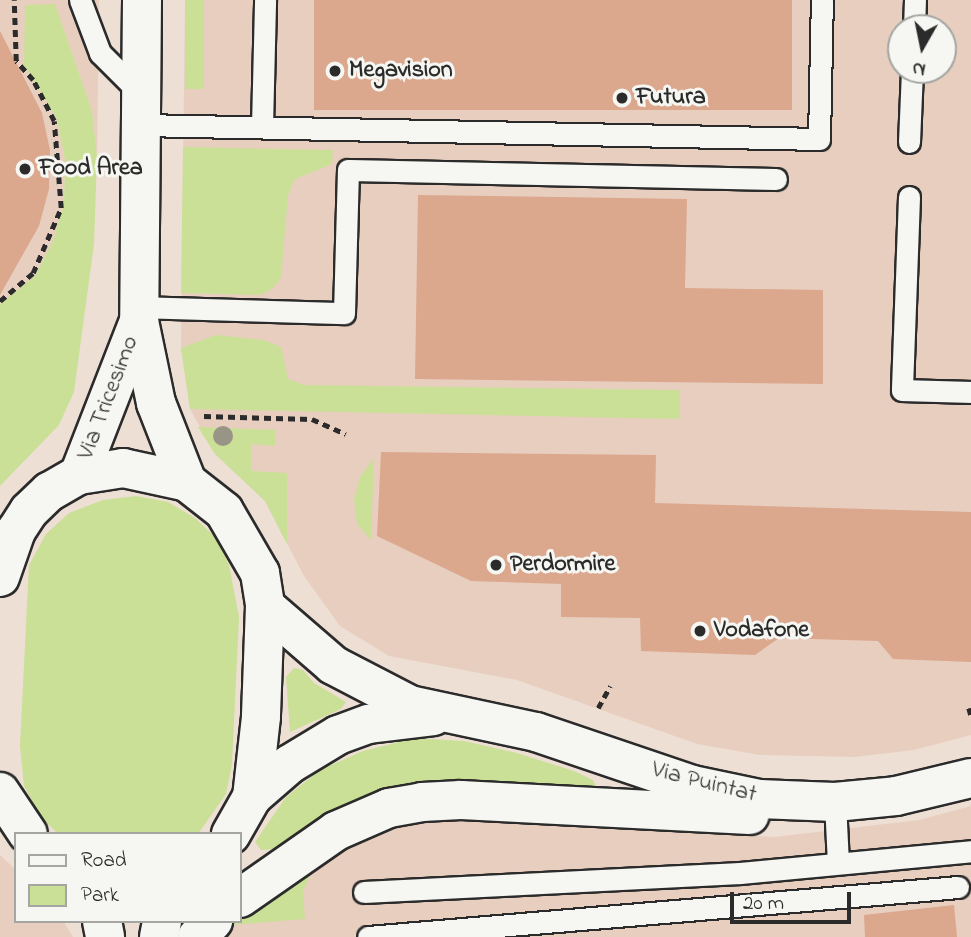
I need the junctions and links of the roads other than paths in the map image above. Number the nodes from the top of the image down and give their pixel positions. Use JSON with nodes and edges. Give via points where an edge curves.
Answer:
{"nodes":[{"id":1,"x":80,"y":0,"type":"edge"},
{"id":2,"x":142,"y":0,"type":"edge"},
{"id":3,"x":265,"y":0,"type":"edge"},
{"id":4,"x":822,"y":0,"type":"edge"},
{"id":5,"x":911,"y":84,"type":"edge"},
{"id":6,"x":141,"y":110,"type":"junction"},
{"id":7,"x":262,"y":126,"type":"junction"},
{"id":8,"x":909,"y":142,"type":"dead end"},
{"id":9,"x":776,"y":178,"type":"dead end"},
{"id":10,"x":909,"y":197,"type":"dead end"},
{"id":11,"x":139,"y":314,"type":"junction"},
{"id":12,"x":971,"y":391,"type":"edge"},
{"id":13,"x":79,"y":475,"type":"junction"},
{"id":14,"x":187,"y":482,"type":"junction"},
{"id":15,"x":0,"y":577,"type":"edge"},
{"id":16,"x":265,"y":606,"type":"junction"},
{"id":17,"x":441,"y":715,"type":"junction"},
{"id":18,"x":971,"y":778,"type":"edge"},
{"id":19,"x":0,"y":792,"type":"edge"},
{"id":20,"x":251,"y":797,"type":"junction"},
{"id":21,"x":835,"y":802,"type":"junction"},
{"id":22,"x":26,"y":832,"type":"edge"},
{"id":23,"x":232,"y":832,"type":"edge"},
{"id":24,"x":971,"y":851,"type":"edge"},
{"id":25,"x":838,"y":863,"type":"junction"},
{"id":26,"x":958,"y":887,"type":"dead end"},
{"id":27,"x":364,"y":891,"type":"dead end"},
{"id":28,"x":242,"y":897,"type":"edge"},
{"id":29,"x":211,"y":923,"type":"edge"},
{"id":30,"x":197,"y":937,"type":"edge"},
{"id":31,"x":368,"y":937,"type":"edge"}],
"edges":[{"from":1,"to":6,"type":"lane","via":[[100,53]]},
{"from":2,"to":6,"type":"main road","name":"Via Tricesimo"},
{"from":3,"to":7,"type":"lane"},
{"from":4,"to":7,"type":"lane","via":[[819,139]]},
{"from":5,"to":8,"type":"lane"},
{"from":6,"to":7,"type":"lane"},
{"from":6,"to":11,"type":"main road","name":"Via Tricesimo"},
{"from":9,"to":11,"type":"lane","via":[[348,170],[344,313]]},
{"from":10,"to":12,"type":"lane","via":[[902,390]]},
{"from":11,"to":13,"type":"main road","name":"Via Tricesimo"},
{"from":11,"to":14,"type":"main road","name":"Via Tricesimo","via":[[156,403]]},
{"from":13,"to":14,"type":"main road","via":[[123,468]]},
{"from":13,"to":15,"type":"main road","via":[[49,492],[29,511],[16,531]]},
{"from":14,"to":16,"type":"main road","via":[[225,511],[244,539],[260,573]]},
{"from":16,"to":17,"type":"main road","name":"Via Puintat","via":[[307,646],[358,681]]},
{"from":16,"to":20,"type":"main road","via":[[261,717]]},
{"from":17,"to":20,"type":"main road","name":"Via Puintat","via":[[369,724],[338,735],[290,764]]},
{"from":17,"to":21,"type":"main road","name":"Via Puintat","via":[[536,732],[726,793]]},
{"from":18,"to":21,"type":"main road","name":"Via Puintat","via":[[895,796]]},
{"from":19,"to":22,"type":"main road"},
{"from":20,"to":23,"type":"main road"},
{"from":21,"to":25,"type":"lane"},
{"from":21,"to":28,"type":"main road","via":[[732,815],[422,802],[389,808],[336,831]]},
{"from":24,"to":25,"type":"lane"},
{"from":25,"to":27,"type":"lane","via":[[740,873]]},
{"from":26,"to":31,"type":"lane"},
{"from":29,"to":30,"type":"main road"}]}
